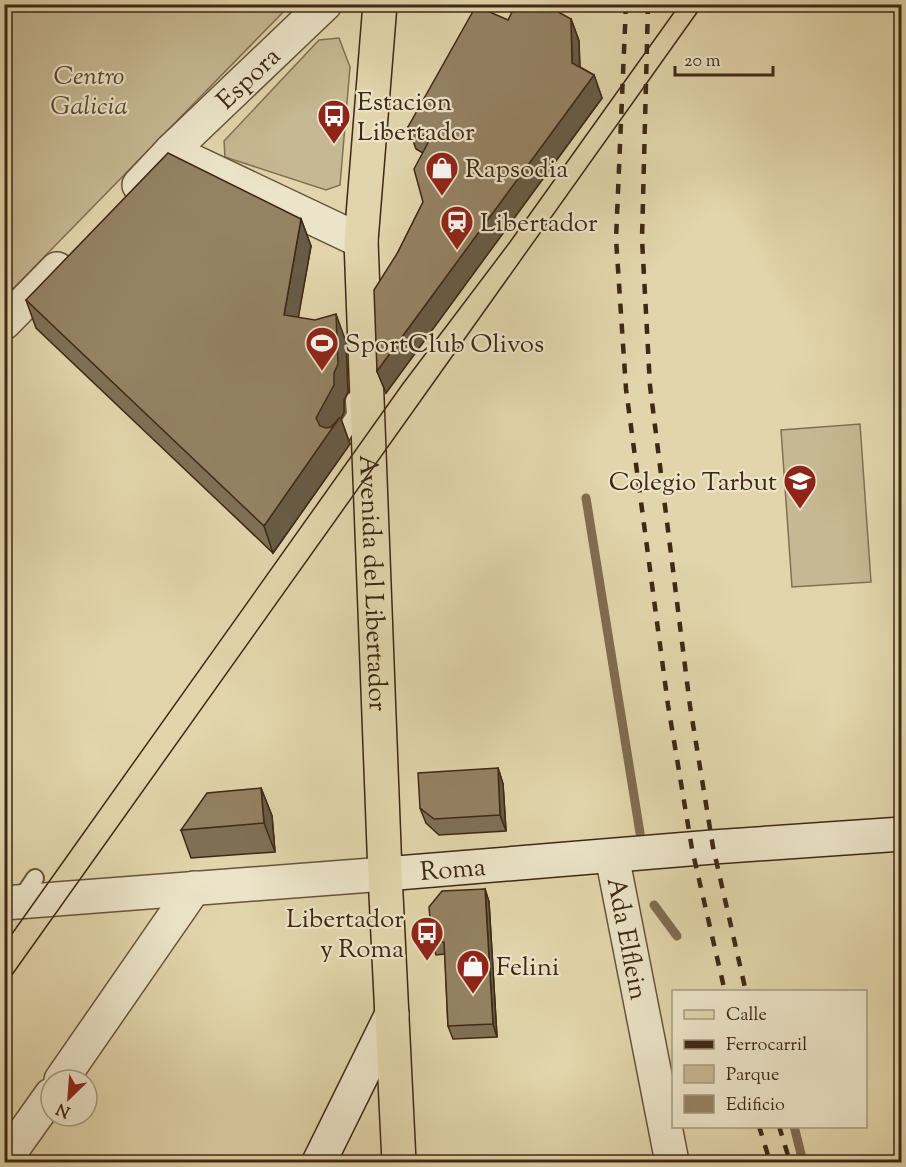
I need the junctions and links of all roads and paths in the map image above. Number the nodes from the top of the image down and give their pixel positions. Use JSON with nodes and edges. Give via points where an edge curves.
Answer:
{"nodes":[{"id":1,"x":325,"y":4,"type":"edge"},
{"id":2,"x":380,"y":4,"type":"edge"},
{"id":3,"x":171,"y":151,"type":"junction"},
{"id":4,"x":121,"y":203,"type":"edge"},
{"id":5,"x":79,"y":246,"type":"edge"},
{"id":6,"x":362,"y":256,"type":"junction"},
{"id":7,"x":4,"y":323,"type":"edge"},
{"id":8,"x":336,"y":445,"type":"edge"},
{"id":9,"x":902,"y":834,"type":"edge"},
{"id":10,"x":612,"y":856,"type":"junction"},
{"id":11,"x":386,"y":874,"type":"junction"},
{"id":12,"x":194,"y":888,"type":"junction"},
{"id":13,"x":19,"y":894,"type":"edge"},
{"id":14,"x":392,"y":1014,"type":"junction"},
{"id":15,"x":69,"y":1068,"type":"edge"},
{"id":16,"x":39,"y":1112,"type":"edge"},
{"id":17,"x":4,"y":1161,"type":"edge"},
{"id":18,"x":319,"y":1162,"type":"edge"},
{"id":19,"x":399,"y":1162,"type":"edge"},
{"id":20,"x":672,"y":1162,"type":"edge"}],
"edges":[{"from":1,"to":3,"type":"street","name":"Espora"},
{"from":2,"to":6,"type":"main road","name":"Avenida del Libertador"},
{"from":3,"to":4,"type":"street","name":"Espora"},
{"from":3,"to":6,"type":"street"},
{"from":5,"to":7,"type":"street"},
{"from":6,"to":8,"type":"lane","via":[[353,287],[355,415]]},
{"from":6,"to":11,"type":"main road","name":"Avenida del Libertador"},
{"from":9,"to":10,"type":"street","name":"Roma"},
{"from":10,"to":11,"type":"street","name":"Roma"},
{"from":10,"to":20,"type":"street","name":"Ada Elflein"},
{"from":11,"to":12,"type":"street","name":"Roma"},
{"from":11,"to":14,"type":"main road","name":"Avenida del Libertador"},
{"from":12,"to":13,"type":"street","name":"Roma"},
{"from":12,"to":15,"type":"street"},
{"from":14,"to":18,"type":"street"},
{"from":14,"to":19,"type":"main road","name":"Avenida del Libertador"},
{"from":16,"to":17,"type":"street"}]}
